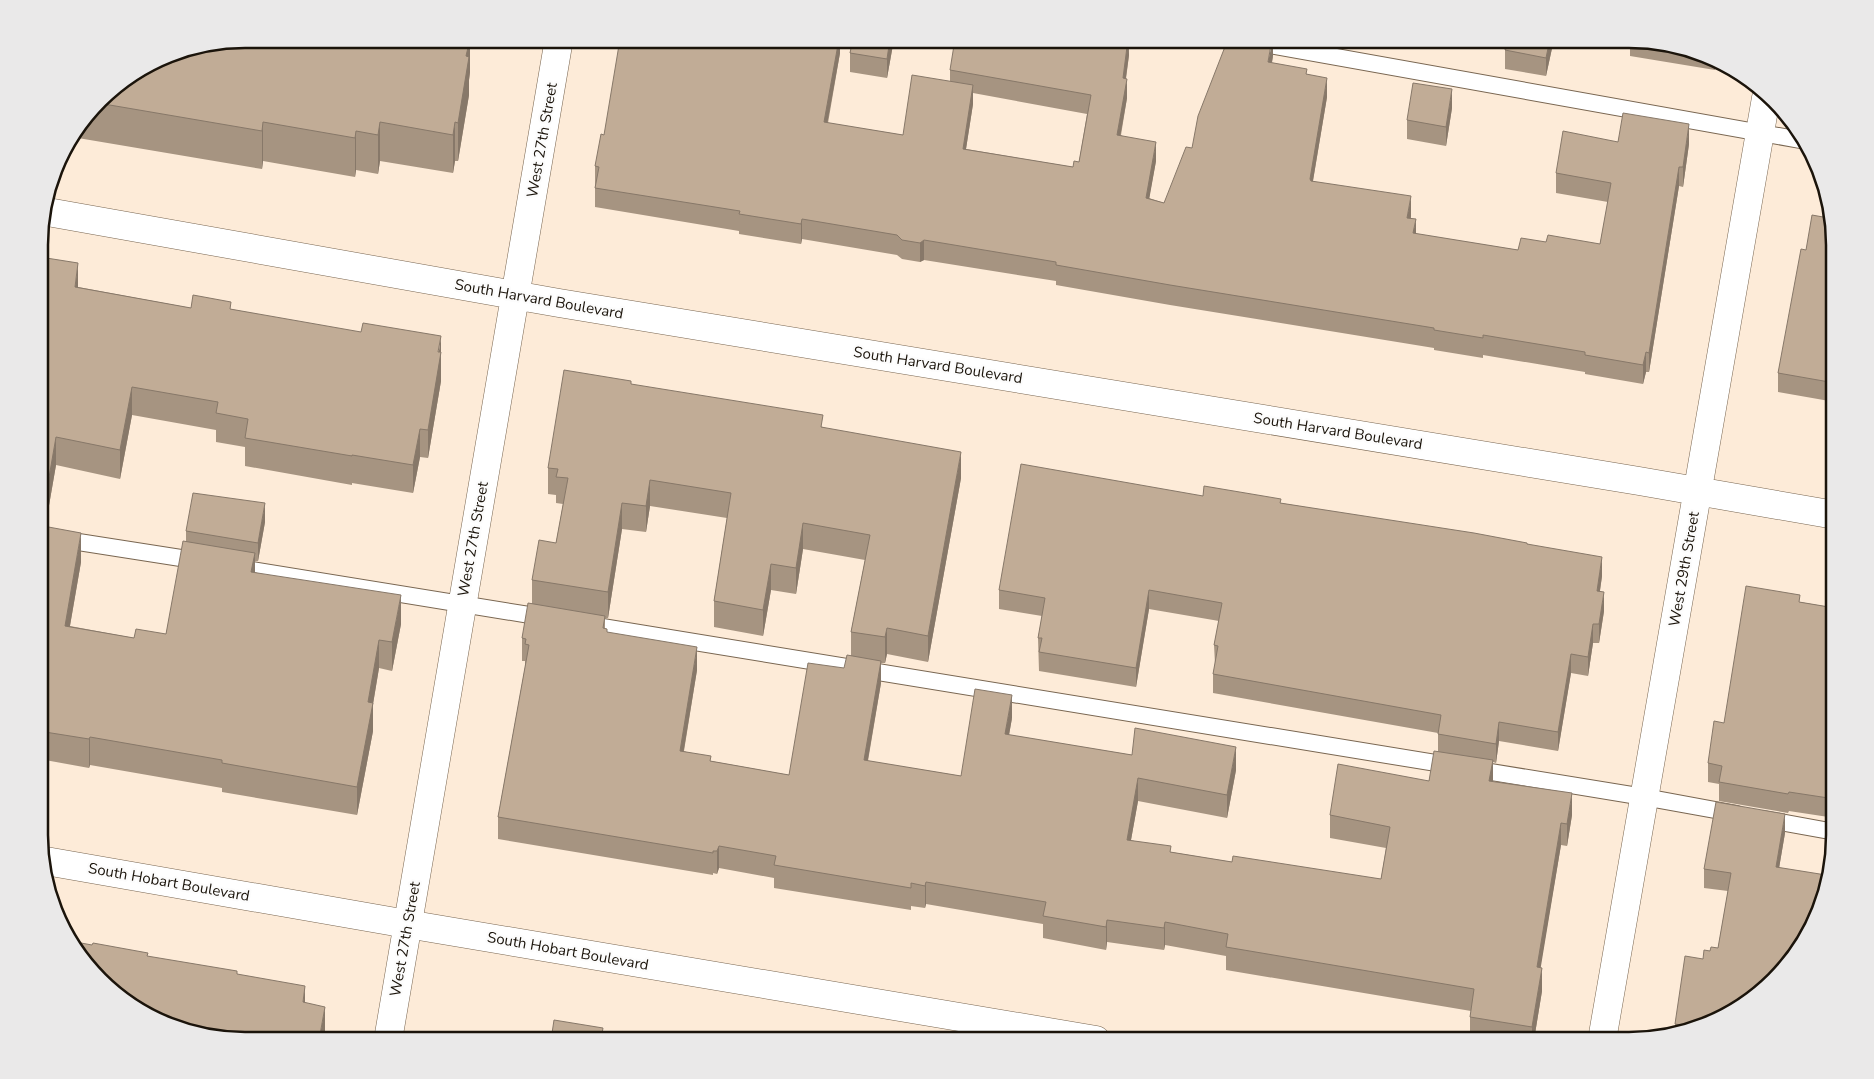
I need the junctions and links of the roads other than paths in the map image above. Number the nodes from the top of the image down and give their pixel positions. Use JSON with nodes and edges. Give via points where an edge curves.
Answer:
{"nodes":[{"id":1,"x":557,"y":48,"type":"edge"},
{"id":2,"x":1283,"y":48,"type":"edge"},
{"id":3,"x":1765,"y":102,"type":"edge"},
{"id":4,"x":1760,"y":133,"type":"junction"},
{"id":5,"x":1796,"y":139,"type":"edge"},
{"id":6,"x":50,"y":212,"type":"edge"},
{"id":7,"x":515,"y":295,"type":"junction"},
{"id":8,"x":1697,"y":490,"type":"junction"},
{"id":9,"x":1826,"y":513,"type":"edge"},
{"id":10,"x":48,"y":537,"type":"edge"},
{"id":11,"x":462,"y":604,"type":"junction"},
{"id":12,"x":1644,"y":797,"type":"junction"},
{"id":13,"x":1826,"y":830,"type":"edge"},
{"id":14,"x":49,"y":862,"type":"edge"},
{"id":15,"x":407,"y":924,"type":"junction"},
{"id":16,"x":389,"y":1032,"type":"edge"},
{"id":17,"x":1048,"y":1032,"type":"edge"},
{"id":18,"x":1603,"y":1032,"type":"edge"}],
"edges":[{"from":1,"to":7,"type":"street","name":"West 27th Street"},
{"from":2,"to":4,"type":"lane"},
{"from":3,"to":4,"type":"street","name":"West 29th Street"},
{"from":4,"to":5,"type":"lane"},
{"from":4,"to":8,"type":"street","name":"West 29th Street"},
{"from":6,"to":7,"type":"street","name":"South Harvard Boulevard"},
{"from":7,"to":8,"type":"street","name":"South Harvard Boulevard"},
{"from":7,"to":11,"type":"street","name":"West 27th Street"},
{"from":8,"to":9,"type":"street","name":"South Harvard Boulevard"},
{"from":8,"to":12,"type":"street","name":"West 29th Street"},
{"from":10,"to":11,"type":"lane"},
{"from":11,"to":12,"type":"lane"},
{"from":11,"to":15,"type":"street","name":"West 27th Street"},
{"from":12,"to":13,"type":"lane"},
{"from":12,"to":18,"type":"street","name":"West 29th Street"},
{"from":14,"to":15,"type":"street","name":"South Hobart Boulevard"},
{"from":15,"to":16,"type":"street","name":"West 27th Street"},
{"from":15,"to":17,"type":"street","name":"South Hobart Boulevard"}]}
